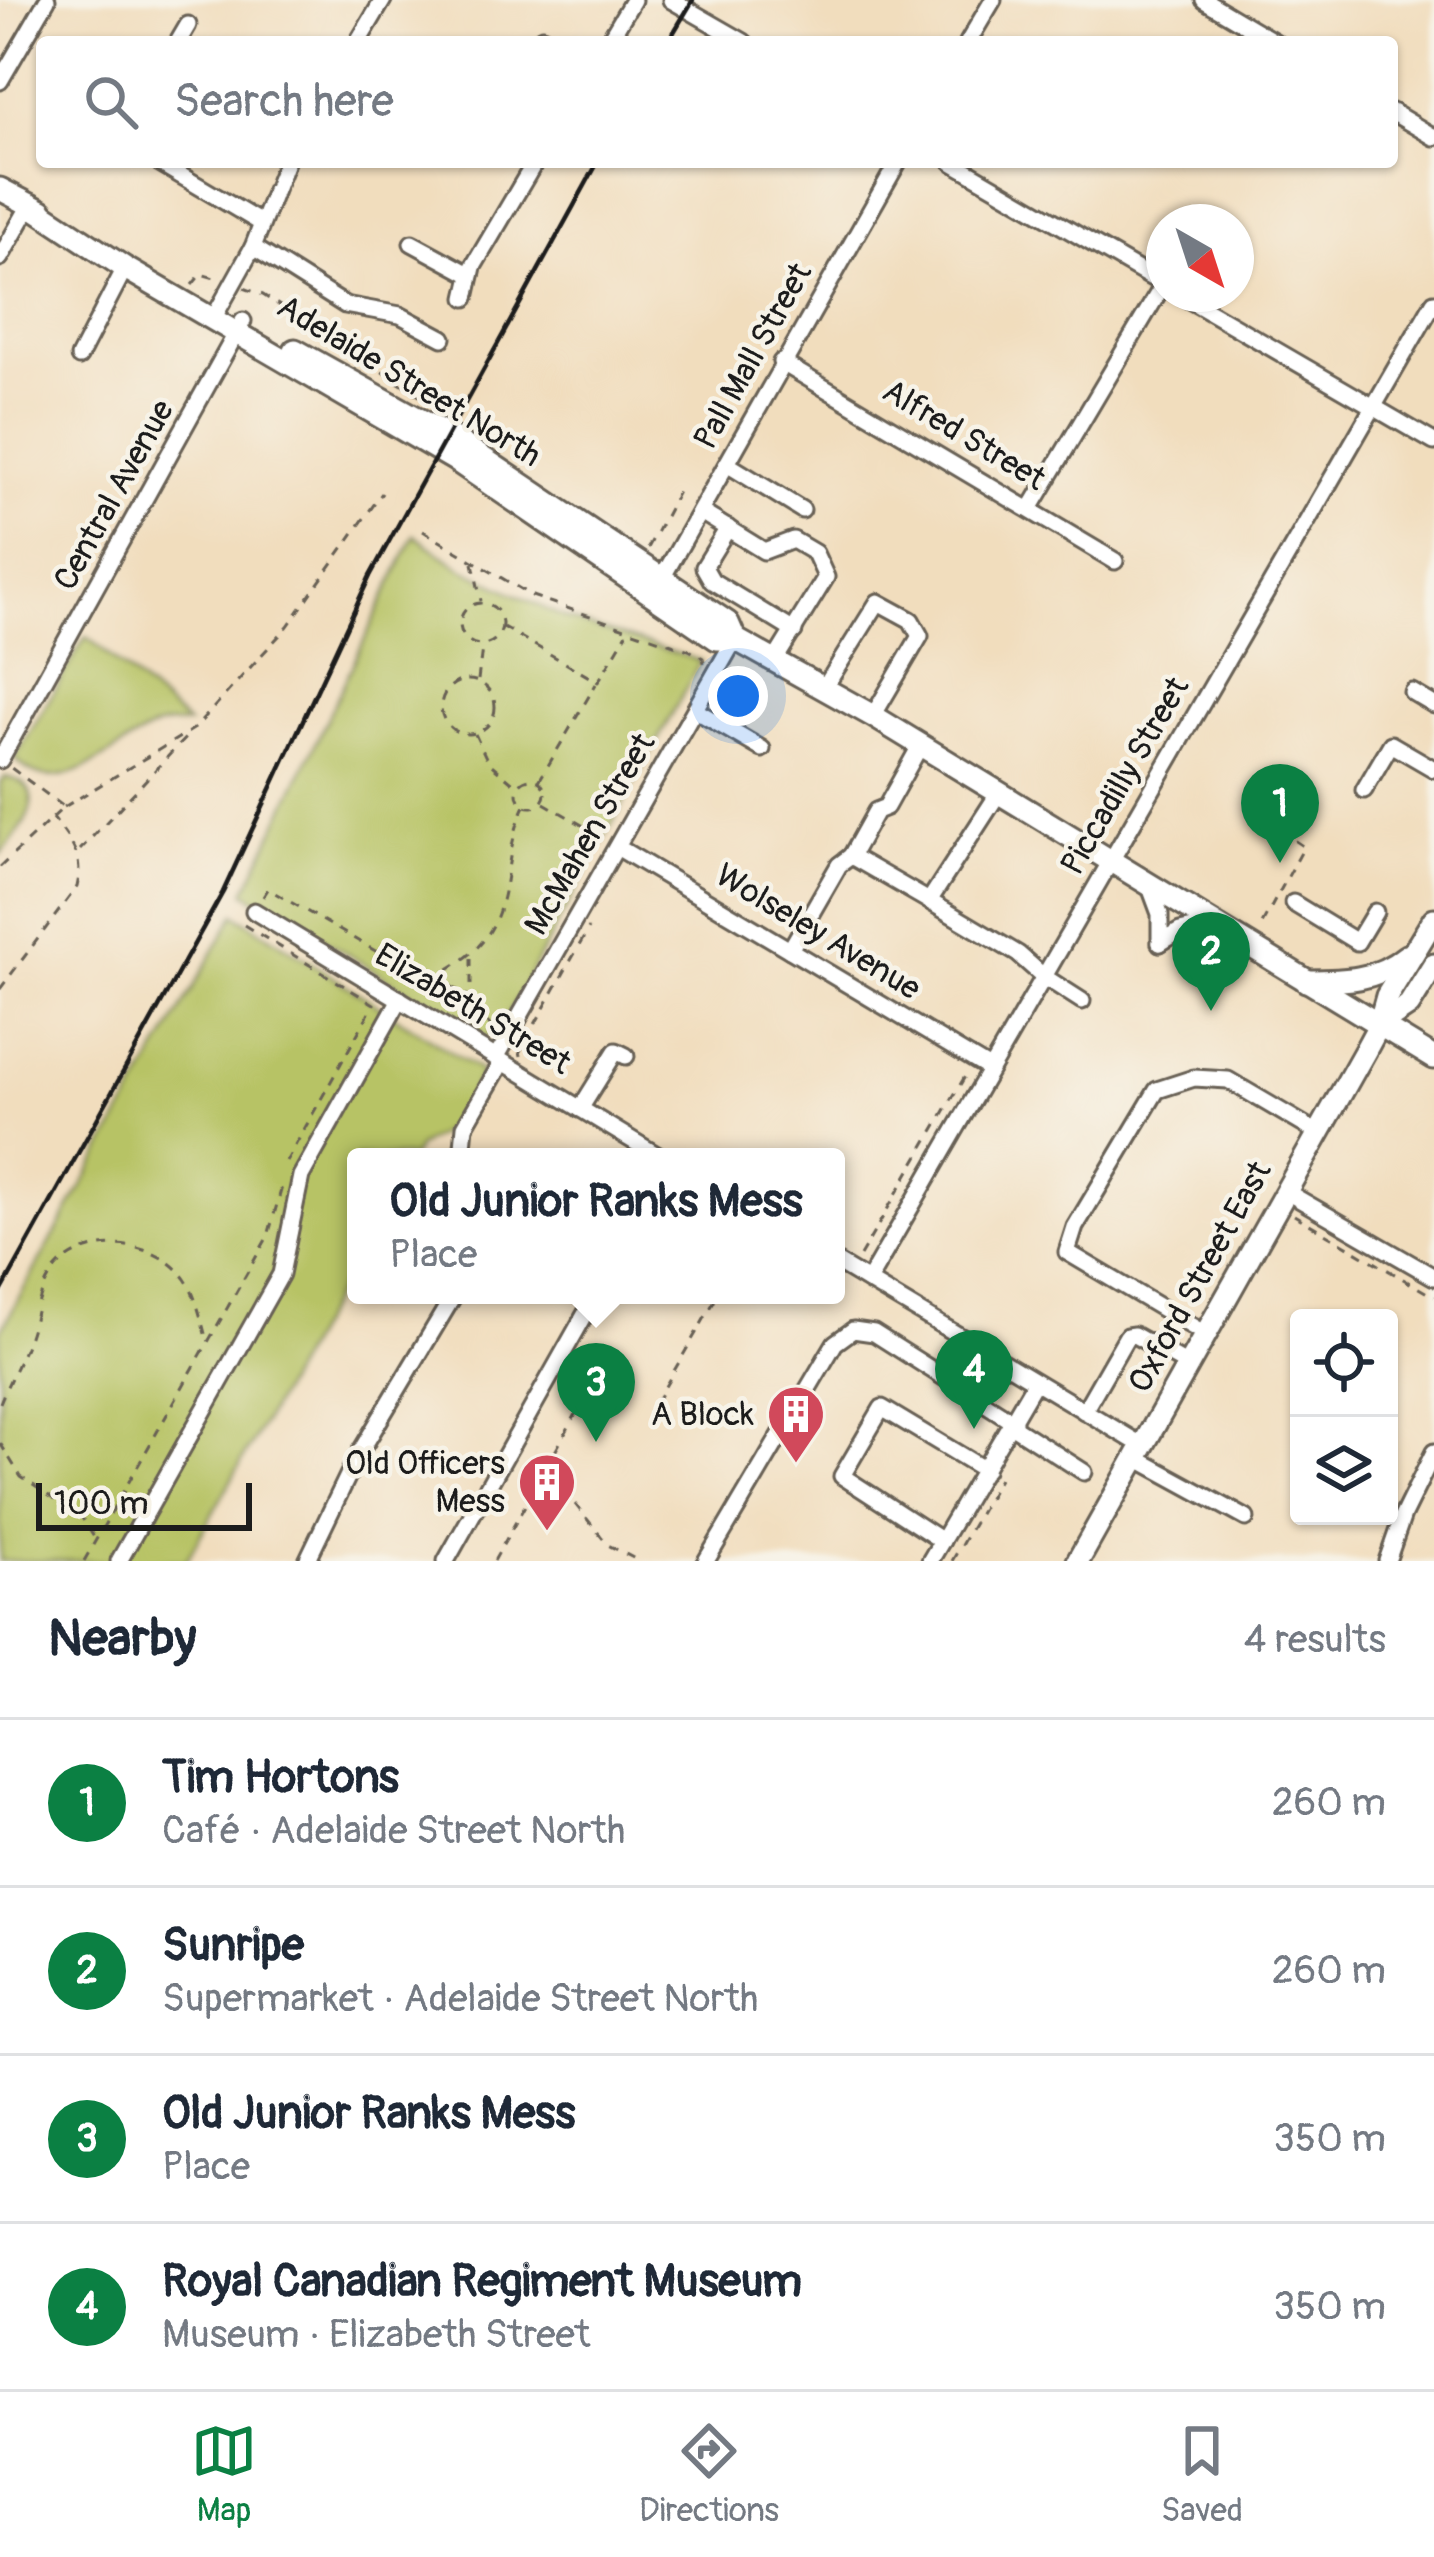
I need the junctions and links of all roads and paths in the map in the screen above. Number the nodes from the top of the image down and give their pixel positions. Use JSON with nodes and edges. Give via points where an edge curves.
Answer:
{"nodes":[{"id":1,"x":47,"y":0,"type":"edge"},
{"id":2,"x":383,"y":0,"type":"edge"},
{"id":3,"x":633,"y":0,"type":"edge"},
{"id":4,"x":671,"y":0,"type":"edge"},
{"id":5,"x":993,"y":0,"type":"edge"},
{"id":6,"x":1204,"y":0,"type":"edge"},
{"id":7,"x":188,"y":25,"type":"dead end"},
{"id":8,"x":182,"y":36,"type":"edge"},
{"id":9,"x":362,"y":36,"type":"edge"},
{"id":10,"x":612,"y":36,"type":"edge"},
{"id":11,"x":734,"y":36,"type":"edge"},
{"id":12,"x":972,"y":36,"type":"edge"},
{"id":13,"x":1264,"y":36,"type":"edge"},
{"id":14,"x":0,"y":81,"type":"edge"},
{"id":15,"x":1398,"y":116,"type":"edge"},
{"id":16,"x":1434,"y":137,"type":"edge"},
{"id":17,"x":168,"y":168,"type":"edge"},
{"id":18,"x":284,"y":168,"type":"edge"},
{"id":19,"x":524,"y":168,"type":"edge"},
{"id":20,"x":895,"y":168,"type":"edge"},
{"id":21,"x":962,"y":168,"type":"edge"},
{"id":22,"x":0,"y":189,"type":"edge"},
{"id":23,"x":30,"y":205,"type":"junction"},
{"id":24,"x":262,"y":224,"type":"junction"},
{"id":25,"x":412,"y":243,"type":"dead end"},
{"id":26,"x":253,"y":247,"type":"junction"},
{"id":27,"x":0,"y":258,"type":"edge"},
{"id":28,"x":125,"y":268,"type":"junction"},
{"id":29,"x":471,"y":275,"type":"junction"},
{"id":30,"x":1146,"y":275,"type":"edge"},
{"id":31,"x":234,"y":284,"type":"junction"},
{"id":32,"x":190,"y":289,"type":"junction"},
{"id":33,"x":466,"y":298,"type":"dead end"},
{"id":34,"x":1434,"y":302,"type":"edge"},
{"id":35,"x":1148,"y":312,"type":"edge"},
{"id":36,"x":1210,"y":312,"type":"edge"},
{"id":37,"x":217,"y":313,"type":"junction"},
{"id":38,"x":240,"y":327,"type":"junction"},
{"id":39,"x":443,"y":338,"type":"dead end"},
{"id":40,"x":79,"y":357,"type":"dead end"},
{"id":41,"x":782,"y":362,"type":"junction"},
{"id":42,"x":1372,"y":406,"type":"junction"},
{"id":43,"x":438,"y":408,"type":"dead end"},
{"id":44,"x":1434,"y":442,"type":"edge"},
{"id":45,"x":728,"y":464,"type":"junction"},
{"id":46,"x":681,"y":486,"type":"dead end"},
{"id":47,"x":382,"y":493,"type":"dead end"},
{"id":48,"x":1030,"y":509,"type":"junction"},
{"id":49,"x":802,"y":510,"type":"dead end"},
{"id":50,"x":701,"y":512,"type":"junction"},
{"id":51,"x":728,"y":528,"type":"junction"},
{"id":52,"x":424,"y":531,"type":"dead end"},
{"id":53,"x":647,"y":552,"type":"dead end"},
{"id":54,"x":1115,"y":561,"type":"dead end"},
{"id":55,"x":473,"y":563,"type":"junction"},
{"id":56,"x":661,"y":580,"type":"junction"},
{"id":57,"x":481,"y":603,"type":"junction"},
{"id":58,"x":502,"y":627,"type":"junction"},
{"id":59,"x":628,"y":630,"type":"junction"},
{"id":60,"x":794,"y":632,"type":"junction"},
{"id":61,"x":735,"y":639,"type":"junction"},
{"id":62,"x":483,"y":646,"type":"junction"},
{"id":63,"x":773,"y":663,"type":"junction"},
{"id":64,"x":705,"y":671,"type":"dead end"},
{"id":65,"x":478,"y":682,"type":"junction"},
{"id":66,"x":598,"y":682,"type":"junction"},
{"id":67,"x":823,"y":691,"type":"junction"},
{"id":68,"x":1412,"y":692,"type":"dead end"},
{"id":69,"x":1434,"y":705,"type":"edge"},
{"id":70,"x":695,"y":710,"type":"junction"},
{"id":71,"x":873,"y":716,"type":"junction"},
{"id":72,"x":195,"y":728,"type":"junction"},
{"id":73,"x":474,"y":733,"type":"junction"},
{"id":74,"x":920,"y":746,"type":"junction"},
{"id":75,"x":762,"y":749,"type":"dead end"},
{"id":76,"x":0,"y":760,"type":"edge"},
{"id":77,"x":1434,"y":769,"type":"edge"},
{"id":78,"x":538,"y":781,"type":"junction"},
{"id":79,"x":518,"y":787,"type":"junction"},
{"id":80,"x":1364,"y":790,"type":"dead end"},
{"id":81,"x":998,"y":794,"type":"junction"},
{"id":82,"x":542,"y":802,"type":"junction"},
{"id":83,"x":525,"y":806,"type":"junction"},
{"id":84,"x":64,"y":807,"type":"junction"},
{"id":85,"x":53,"y":818,"type":"junction"},
{"id":86,"x":1280,"y":831,"type":"dead end"},
{"id":87,"x":616,"y":847,"type":"junction"},
{"id":88,"x":78,"y":852,"type":"junction"},
{"id":89,"x":851,"y":856,"type":"junction"},
{"id":90,"x":1110,"y":863,"type":"junction"},
{"id":91,"x":0,"y":867,"type":"edge"},
{"id":92,"x":1150,"y":887,"type":"junction"},
{"id":93,"x":929,"y":901,"type":"junction"},
{"id":94,"x":1293,"y":903,"type":"dead end"},
{"id":95,"x":254,"y":911,"type":"junction"},
{"id":96,"x":1375,"y":912,"type":"dead end"},
{"id":97,"x":597,"y":914,"type":"dead end"},
{"id":98,"x":1434,"y":920,"type":"edge"},
{"id":99,"x":1211,"y":924,"type":"junction"},
{"id":100,"x":1262,"y":924,"type":"dead end"},
{"id":101,"x":790,"y":950,"type":"junction"},
{"id":102,"x":1416,"y":950,"type":"junction"},
{"id":103,"x":472,"y":954,"type":"junction"},
{"id":104,"x":1434,"y":965,"type":"edge"},
{"id":105,"x":1043,"y":976,"type":"junction"},
{"id":106,"x":434,"y":977,"type":"junction"},
{"id":107,"x":1305,"y":981,"type":"junction"},
{"id":108,"x":0,"y":989,"type":"edge"},
{"id":109,"x":472,"y":998,"type":"junction"},
{"id":110,"x":400,"y":999,"type":"junction"},
{"id":111,"x":1082,"y":1001,"type":"dead end"},
{"id":112,"x":1379,"y":1025,"type":"junction"},
{"id":113,"x":503,"y":1030,"type":"dead end"},
{"id":114,"x":626,"y":1056,"type":"dead end"},
{"id":115,"x":1434,"y":1058,"type":"edge"},
{"id":116,"x":499,"y":1060,"type":"junction"},
{"id":117,"x":523,"y":1061,"type":"dead end"},
{"id":118,"x":988,"y":1068,"type":"junction"},
{"id":119,"x":968,"y":1074,"type":"dead end"},
{"id":120,"x":580,"y":1109,"type":"junction"},
{"id":121,"x":1318,"y":1133,"type":"junction"},
{"id":122,"x":463,"y":1148,"type":"edge"},
{"id":123,"x":646,"y":1148,"type":"edge"},
{"id":124,"x":286,"y":1162,"type":"dead end"},
{"id":125,"x":284,"y":1181,"type":"dead end"},
{"id":126,"x":1285,"y":1191,"type":"junction"},
{"id":127,"x":1292,"y":1214,"type":"dead end"},
{"id":128,"x":858,"y":1259,"type":"dead end"},
{"id":129,"x":845,"y":1268,"type":"edge"},
{"id":130,"x":1434,"y":1277,"type":"edge"},
{"id":131,"x":868,"y":1282,"type":"junction"},
{"id":132,"x":1434,"y":1297,"type":"edge"},
{"id":133,"x":449,"y":1304,"type":"edge"},
{"id":134,"x":591,"y":1304,"type":"edge"},
{"id":135,"x":713,"y":1304,"type":"edge"},
{"id":136,"x":1205,"y":1334,"type":"junction"},
{"id":137,"x":207,"y":1343,"type":"junction"},
{"id":138,"x":601,"y":1351,"type":"dead end"},
{"id":139,"x":581,"y":1353,"type":"dead end"},
{"id":140,"x":1188,"y":1365,"type":"junction"},
{"id":141,"x":589,"y":1373,"type":"junction"},
{"id":142,"x":599,"y":1379,"type":"dead end"},
{"id":143,"x":1035,"y":1382,"type":"junction"},
{"id":144,"x":0,"y":1402,"type":"edge"},
{"id":145,"x":656,"y":1402,"type":"dead end"},
{"id":146,"x":1084,"y":1411,"type":"junction"},
{"id":147,"x":1013,"y":1424,"type":"junction"},
{"id":148,"x":0,"y":1443,"type":"edge"},
{"id":149,"x":1139,"y":1452,"type":"junction"},
{"id":150,"x":1434,"y":1453,"type":"edge"},
{"id":151,"x":991,"y":1468,"type":"junction"},
{"id":152,"x":1084,"y":1472,"type":"dead end"},
{"id":153,"x":575,"y":1504,"type":"dead end"},
{"id":154,"x":1246,"y":1518,"type":"dead end"},
{"id":155,"x":96,"y":1540,"type":"junction"},
{"id":156,"x":942,"y":1541,"type":"junction"},
{"id":157,"x":84,"y":1561,"type":"edge"},
{"id":158,"x":119,"y":1561,"type":"edge"},
{"id":159,"x":308,"y":1561,"type":"edge"},
{"id":160,"x":446,"y":1561,"type":"edge"},
{"id":161,"x":494,"y":1561,"type":"edge"},
{"id":162,"x":639,"y":1561,"type":"edge"},
{"id":163,"x":706,"y":1561,"type":"edge"},
{"id":164,"x":930,"y":1561,"type":"edge"},
{"id":165,"x":952,"y":1561,"type":"edge"},
{"id":166,"x":1078,"y":1561,"type":"edge"},
{"id":167,"x":1387,"y":1561,"type":"edge"}],
"edges":[{"from":1,"to":14,"type":"street"},
{"from":2,"to":9,"type":"street"},
{"from":3,"to":10,"type":"street"},
{"from":4,"to":11,"type":"street"},
{"from":5,"to":12,"type":"street"},
{"from":6,"to":13,"type":"street"},
{"from":7,"to":8,"type":"street"},
{"from":15,"to":16,"type":"street"},
{"from":17,"to":24,"type":"street"},
{"from":18,"to":24,"type":"street"},
{"from":19,"to":29,"type":"street"},
{"from":20,"to":41,"type":"street","name":"Pall Mall Street"},
{"from":21,"to":30,"type":"street"},
{"from":22,"to":23,"type":"main road","name":"Adelaide Street North"},
{"from":23,"to":27,"type":"street"},
{"from":23,"to":28,"type":"main road","name":"Adelaide Street North"},
{"from":23,"to":32,"type":"main road","name":"Adelaide Street North"},
{"from":24,"to":26,"type":"street"},
{"from":25,"to":29,"type":"street"},
{"from":26,"to":31,"type":"street"},
{"from":26,"to":39,"type":"street","via":[[345,305],[400,315]]},
{"from":28,"to":37,"type":"main road","name":"Adelaide Street North"},
{"from":28,"to":40,"type":"street"},
{"from":29,"to":33,"type":"street"},
{"from":31,"to":32,"type":"path","via":[[202,274]]},
{"from":31,"to":37,"type":"street"},
{"from":31,"to":43,"type":"path"},
{"from":32,"to":37,"type":"main road","name":"Adelaide Street North"},
{"from":34,"to":42,"type":"street","name":"Piccadilly Street"},
{"from":35,"to":48,"type":"street"},
{"from":36,"to":42,"type":"street"},
{"from":37,"to":38,"type":"main road","name":"Adelaide Street North"},
{"from":38,"to":56,"type":"main road","name":"Adelaide Street North","via":[[452,438]]},
{"from":38,"to":61,"type":"main road","name":"Adelaide Street North","via":[[455,460],[717,639]]},
{"from":38,"to":76,"type":"street","name":"Central Avenue"},
{"from":41,"to":45,"type":"street","name":"Pall Mall Street"},
{"from":41,"to":48,"type":"street","name":"Alfred Street"},
{"from":42,"to":44,"type":"street"},
{"from":42,"to":90,"type":"street","name":"Piccadilly Street"},
{"from":45,"to":49,"type":"street"},
{"from":45,"to":50,"type":"street","name":"Pall Mall Street"},
{"from":46,"to":53,"type":"path"},
{"from":47,"to":72,"type":"path","via":[[288,626]]},
{"from":48,"to":54,"type":"street","name":"Alfred Street"},
{"from":50,"to":51,"type":"street"},
{"from":50,"to":56,"type":"street","name":"Pall Mall Street"},
{"from":51,"to":60,"type":"street","via":[[704,568],[712,581]]},
{"from":51,"to":60,"type":"street","via":[[764,551],[793,540],[814,553],[826,577]]},
{"from":52,"to":55,"type":"path"},
{"from":55,"to":57,"type":"path"},
{"from":55,"to":59,"type":"path","via":[[532,596]]},
{"from":56,"to":61,"type":"main road","name":"Adelaide Street North","via":[[728,622]]},
{"from":57,"to":58,"type":"path","via":[[500,613]]},
{"from":57,"to":62,"type":"path","via":[[464,612],[460,625],[464,638]]},
{"from":58,"to":62,"type":"path"},
{"from":58,"to":66,"type":"path"},
{"from":59,"to":64,"type":"path","via":[[689,650],[703,658]]},
{"from":59,"to":66,"type":"path"},
{"from":60,"to":63,"type":"street"},
{"from":61,"to":63,"type":"main road","name":"Adelaide Street North"},
{"from":61,"to":70,"type":"street","name":"McMahen Street"},
{"from":62,"to":65,"type":"path"},
{"from":63,"to":67,"type":"main road","name":"Adelaide Street North"},
{"from":65,"to":73,"type":"path","via":[[495,710]]},
{"from":65,"to":73,"type":"path","via":[[449,686],[440,710],[454,731]]},
{"from":66,"to":78,"type":"path"},
{"from":67,"to":71,"type":"main road","name":"Adelaide Street North"},
{"from":67,"to":71,"type":"street","via":[[878,602],[911,620],[920,636]]},
{"from":68,"to":69,"type":"street"},
{"from":70,"to":75,"type":"street"},
{"from":70,"to":87,"type":"street","name":"McMahen Street"},
{"from":71,"to":74,"type":"main road","name":"Adelaide Street North"},
{"from":72,"to":84,"type":"path"},
{"from":72,"to":88,"type":"path"},
{"from":73,"to":79,"type":"path","via":[[488,762]]},
{"from":74,"to":81,"type":"main road","name":"Adelaide Street North"},
{"from":74,"to":89,"type":"street"},
{"from":76,"to":84,"type":"path"},
{"from":77,"to":80,"type":"street","via":[[1391,744]]},
{"from":78,"to":79,"type":"path"},
{"from":78,"to":82,"type":"path"},
{"from":79,"to":83,"type":"path"},
{"from":81,"to":90,"type":"main road","name":"Adelaide Street North"},
{"from":81,"to":93,"type":"street"},
{"from":82,"to":83,"type":"path"},
{"from":82,"to":87,"type":"path"},
{"from":83,"to":103,"type":"path","via":[[512,832],[506,899]]},
{"from":84,"to":85,"type":"path"},
{"from":85,"to":88,"type":"path"},
{"from":85,"to":91,"type":"path"},
{"from":86,"to":100,"type":"path","via":[[1304,847]]},
{"from":87,"to":101,"type":"street","name":"Wolseley Avenue"},
{"from":87,"to":116,"type":"street","name":"McMahen Street"},
{"from":88,"to":108,"type":"path","via":[[76,887]]},
{"from":89,"to":93,"type":"street"},
{"from":89,"to":101,"type":"street"},
{"from":90,"to":92,"type":"main road","name":"Adelaide Street North"},
{"from":90,"to":105,"type":"street","name":"Piccadilly Street"},
{"from":92,"to":99,"type":"main road","name":"Adelaide Street North"},
{"from":92,"to":99,"type":"street","via":[[1160,943]]},
{"from":93,"to":105,"type":"street"},
{"from":94,"to":96,"type":"street","via":[[1357,942]]},
{"from":95,"to":106,"type":"path","via":[[268,889],[424,979]]},
{"from":95,"to":110,"type":"street","name":"Elizabeth Street"},
{"from":95,"to":124,"type":"path","via":[[374,1004]]},
{"from":97,"to":117,"type":"path","via":[[520,1051]]},
{"from":98,"to":102,"type":"main road","name":"Oxford Street East"},
{"from":99,"to":107,"type":"main road","name":"Adelaide Street North"},
{"from":101,"to":118,"type":"street","name":"Wolseley Avenue"},
{"from":102,"to":107,"type":"main road","via":[[1361,979]]},
{"from":102,"to":112,"type":"main road","name":"Oxford Street East"},
{"from":103,"to":106,"type":"path"},
{"from":103,"to":109,"type":"path"},
{"from":104,"to":112,"type":"main road","name":"Oxford Street East","via":[[1409,1005]]},
{"from":105,"to":111,"type":"street"},
{"from":105,"to":118,"type":"street","name":"Piccadilly Street"},
{"from":106,"to":109,"type":"path"},
{"from":107,"to":112,"type":"main road","name":"Adelaide Street North"},
{"from":109,"to":113,"type":"path","via":[[496,1034]]},
{"from":110,"to":116,"type":"street","name":"Elizabeth Street"},
{"from":110,"to":158,"type":"street","via":[[301,1176],[280,1274]]},
{"from":112,"to":115,"type":"main road","name":"Adelaide Street North"},
{"from":112,"to":121,"type":"main road","name":"Oxford Street East"},
{"from":114,"to":120,"type":"street","via":[[616,1051]]},
{"from":116,"to":120,"type":"street","name":"Elizabeth Street"},
{"from":116,"to":122,"type":"street","name":"McMahen Street","via":[[465,1126]]},
{"from":118,"to":131,"type":"street","name":"Piccadilly Street"},
{"from":119,"to":128,"type":"path"},
{"from":120,"to":123,"type":"street","name":"Elizabeth Street"},
{"from":121,"to":126,"type":"main road","name":"Oxford Street East"},
{"from":121,"to":136,"type":"street","via":[[1228,1080],[1194,1078],[1157,1090],[1075,1227],[1066,1252]]},
{"from":125,"to":137,"type":"path","via":[[268,1236]]},
{"from":126,"to":130,"type":"street"},
{"from":126,"to":136,"type":"main road","name":"Oxford Street East"},
{"from":127,"to":132,"type":"path"},
{"from":129,"to":131,"type":"street"},
{"from":131,"to":143,"type":"street"},
{"from":133,"to":159,"type":"street","via":[[356,1459]]},
{"from":134,"to":160,"type":"street"},
{"from":135,"to":145,"type":"path"},
{"from":136,"to":140,"type":"main road","name":"Oxford Street East"},
{"from":137,"to":144,"type":"path","via":[[184,1277],[160,1256],[122,1243],[92,1248],[61,1263],[43,1287]]},
{"from":137,"to":155,"type":"path"},
{"from":138,"to":141,"type":"path"},
{"from":139,"to":141,"type":"path","via":[[574,1365]]},
{"from":140,"to":146,"type":"street","via":[[1127,1336]]},
{"from":140,"to":149,"type":"main road","name":"Oxford Street East"},
{"from":141,"to":142,"type":"path"},
{"from":141,"to":161,"type":"path","via":[[575,1396],[580,1407]]},
{"from":143,"to":146,"type":"street"},
{"from":143,"to":147,"type":"street"},
{"from":146,"to":149,"type":"street"},
{"from":147,"to":151,"type":"street"},
{"from":147,"to":152,"type":"street"},
{"from":147,"to":163,"type":"street","via":[[874,1333],[853,1330],[836,1343]]},
{"from":148,"to":155,"type":"path","via":[[21,1477],[82,1518]]},
{"from":149,"to":154,"type":"street"},
{"from":149,"to":166,"type":"main road","name":"Oxford Street East"},
{"from":150,"to":167,"type":"street"},
{"from":151,"to":156,"type":"street"},
{"from":151,"to":156,"type":"street","via":[[882,1408],[842,1476]]},
{"from":151,"to":165,"type":"path","via":[[999,1483]]},
{"from":153,"to":162,"type":"path","via":[[608,1545]]},
{"from":155,"to":157,"type":"path"},
{"from":156,"to":164,"type":"street"}]}
